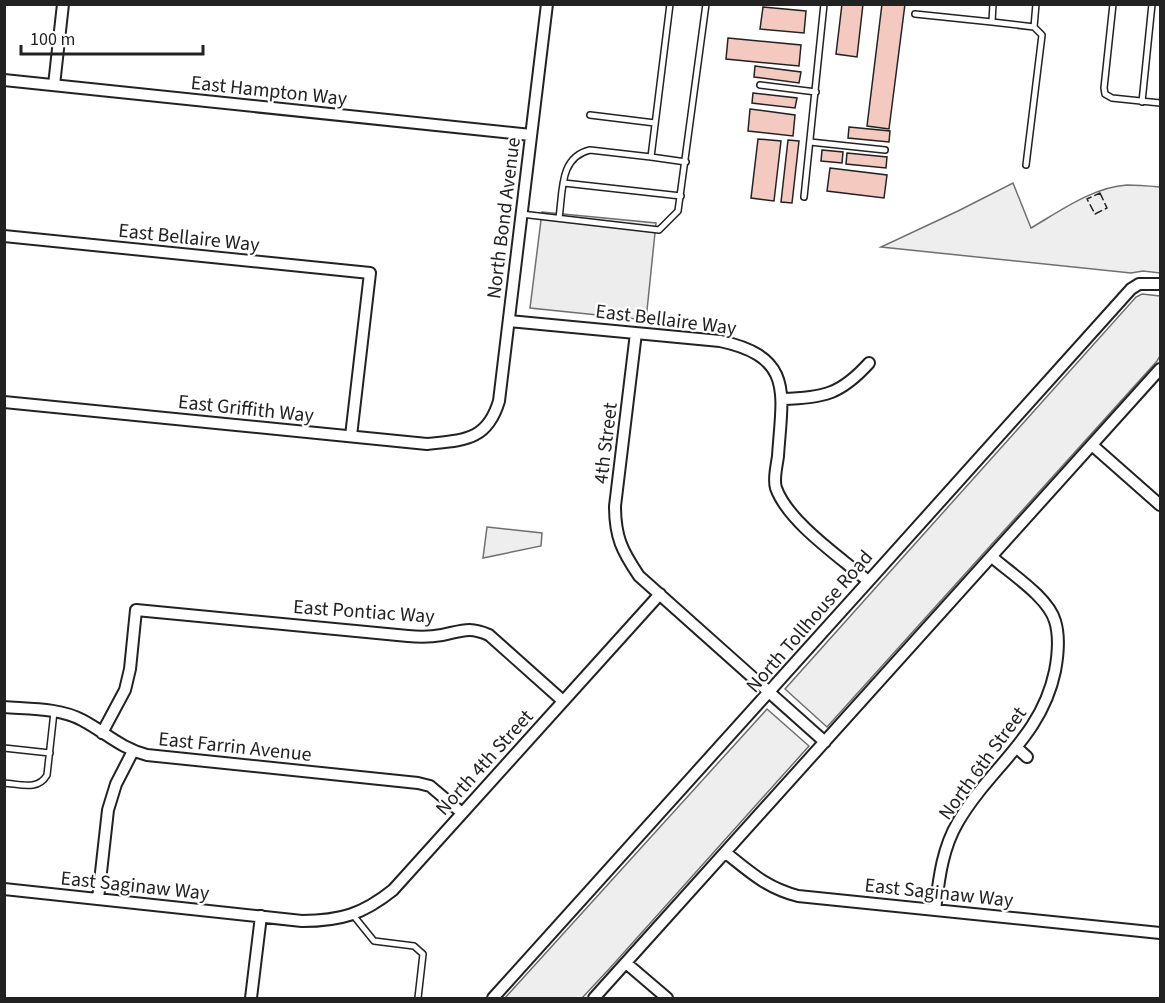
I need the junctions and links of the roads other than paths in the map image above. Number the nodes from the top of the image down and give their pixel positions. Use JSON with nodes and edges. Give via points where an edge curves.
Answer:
{"nodes":[{"id":1,"x":63,"y":4,"type":"edge"},
{"id":2,"x":547,"y":4,"type":"edge"},
{"id":3,"x":670,"y":4,"type":"edge"},
{"id":4,"x":706,"y":4,"type":"edge"},
{"id":5,"x":824,"y":4,"type":"edge"},
{"id":6,"x":993,"y":4,"type":"edge"},
{"id":7,"x":1036,"y":4,"type":"edge"},
{"id":8,"x":1113,"y":4,"type":"edge"},
{"id":9,"x":1152,"y":4,"type":"edge"},
{"id":10,"x":915,"y":14,"type":"dead end"},
{"id":11,"x":992,"y":22,"type":"junction"},
{"id":12,"x":1034,"y":27,"type":"junction"},
{"id":13,"x":4,"y":80,"type":"edge"},
{"id":14,"x":54,"y":85,"type":"junction"},
{"id":15,"x":760,"y":85,"type":"dead end"},
{"id":16,"x":816,"y":92,"type":"junction"},
{"id":17,"x":1142,"y":102,"type":"junction"},
{"id":18,"x":1161,"y":104,"type":"edge"},
{"id":19,"x":590,"y":115,"type":"dead end"},
{"id":20,"x":655,"y":123,"type":"junction"},
{"id":21,"x":531,"y":135,"type":"junction"},
{"id":22,"x":810,"y":142,"type":"junction"},
{"id":23,"x":885,"y":150,"type":"dead end"},
{"id":24,"x":651,"y":157,"type":"junction"},
{"id":25,"x":686,"y":162,"type":"junction"},
{"id":26,"x":1026,"y":165,"type":"dead end"},
{"id":27,"x":564,"y":183,"type":"junction"},
{"id":28,"x":681,"y":196,"type":"junction"},
{"id":29,"x":804,"y":197,"type":"dead end"},
{"id":30,"x":521,"y":214,"type":"junction"},
{"id":31,"x":559,"y":218,"type":"junction"},
{"id":32,"x":4,"y":237,"type":"edge"},
{"id":33,"x":1161,"y":284,"type":"edge"},
{"id":34,"x":509,"y":321,"type":"junction"},
{"id":35,"x":636,"y":333,"type":"junction"},
{"id":36,"x":870,"y":363,"type":"dead end"},
{"id":37,"x":1161,"y":369,"type":"edge"},
{"id":38,"x":782,"y":399,"type":"junction"},
{"id":39,"x":4,"y":402,"type":"edge"},
{"id":40,"x":482,"y":432,"type":"joint"},
{"id":41,"x":351,"y":436,"type":"junction"},
{"id":42,"x":1092,"y":445,"type":"junction"},
{"id":43,"x":1161,"y":505,"type":"edge"},
{"id":44,"x":992,"y":557,"type":"junction"},
{"id":45,"x":868,"y":581,"type":"junction"},
{"id":46,"x":660,"y":594,"type":"junction"},
{"id":47,"x":771,"y":693,"type":"junction"},
{"id":48,"x":563,"y":701,"type":"junction"},
{"id":49,"x":4,"y":707,"type":"edge"},
{"id":50,"x":54,"y":712,"type":"junction"},
{"id":51,"x":102,"y":733,"type":"junction"},
{"id":52,"x":825,"y":742,"type":"junction"},
{"id":53,"x":4,"y":748,"type":"edge"},
{"id":54,"x":1017,"y":748,"type":"junction"},
{"id":55,"x":133,"y":751,"type":"junction"},
{"id":56,"x":50,"y":753,"type":"junction"},
{"id":57,"x":1028,"y":757,"type":"dead end"},
{"id":58,"x":4,"y":783,"type":"edge"},
{"id":59,"x":462,"y":813,"type":"junction"},
{"id":60,"x":726,"y":853,"type":"junction"},
{"id":61,"x":4,"y":890,"type":"edge"},
{"id":62,"x":98,"y":899,"type":"junction"},
{"id":63,"x":935,"y":910,"type":"junction"},
{"id":64,"x":353,"y":915,"type":"junction"},
{"id":65,"x":261,"y":916,"type":"junction"},
{"id":66,"x":1161,"y":933,"type":"edge"},
{"id":67,"x":626,"y":963,"type":"junction"},
{"id":68,"x":251,"y":999,"type":"edge"},
{"id":69,"x":418,"y":999,"type":"edge"},
{"id":70,"x":493,"y":999,"type":"edge"},
{"id":71,"x":594,"y":999,"type":"edge"},
{"id":72,"x":667,"y":999,"type":"edge"}],
"edges":[{"from":1,"to":14,"type":"street"},
{"from":2,"to":21,"type":"street","name":"North Bond Avenue"},
{"from":3,"to":20,"type":"lane"},
{"from":4,"to":25,"type":"lane"},
{"from":5,"to":16,"type":"lane"},
{"from":6,"to":11,"type":"lane"},
{"from":7,"to":12,"type":"lane"},
{"from":8,"to":17,"type":"lane","via":[[1104,88],[1112,99]]},
{"from":9,"to":17,"type":"lane"},
{"from":10,"to":11,"type":"lane"},
{"from":11,"to":12,"type":"lane"},
{"from":12,"to":26,"type":"lane","via":[[1042,35]]},
{"from":13,"to":14,"type":"street","name":"East Hampton Way"},
{"from":14,"to":21,"type":"street","name":"East Hampton Way"},
{"from":15,"to":16,"type":"lane"},
{"from":16,"to":22,"type":"lane"},
{"from":17,"to":18,"type":"lane"},
{"from":19,"to":20,"type":"lane"},
{"from":20,"to":24,"type":"lane"},
{"from":21,"to":30,"type":"street","name":"North Bond Avenue"},
{"from":22,"to":23,"type":"lane"},
{"from":22,"to":29,"type":"lane"},
{"from":24,"to":25,"type":"lane"},
{"from":24,"to":27,"type":"lane","via":[[582,152],[566,167]]},
{"from":25,"to":28,"type":"lane"},
{"from":27,"to":28,"type":"lane"},
{"from":27,"to":31,"type":"lane"},
{"from":28,"to":31,"type":"lane","via":[[678,212],[659,230]]},
{"from":30,"to":31,"type":"lane"},
{"from":30,"to":34,"type":"street","name":"North Bond Avenue"},
{"from":32,"to":41,"type":"street","name":"East Bellaire Way","via":[[370,273]]},
{"from":33,"to":45,"type":"street","name":"North Tollhouse Road","via":[[1139,284],[1131,289]]},
{"from":34,"to":35,"type":"street","name":"East Bellaire Way"},
{"from":34,"to":40,"type":"street","name":"North Bond Avenue","via":[[499,401],[494,417]]},
{"from":35,"to":38,"type":"street","name":"East Bellaire Way","via":[[742,346],[762,356],[776,372]]},
{"from":35,"to":46,"type":"street","name":"4th Street","via":[[615,524],[624,555],[639,576]]},
{"from":36,"to":38,"type":"street","via":[[842,388],[825,395]]},
{"from":37,"to":42,"type":"street"},
{"from":38,"to":45,"type":"street","name":"East Bellaire Way","via":[[776,486],[792,516]]},
{"from":39,"to":41,"type":"street","name":"East Griffith Way"},
{"from":40,"to":41,"type":"street","name":"East Griffith Way","via":[[459,441],[427,444]]},
{"from":42,"to":43,"type":"street"},
{"from":42,"to":44,"type":"street"},
{"from":44,"to":52,"type":"street"},
{"from":44,"to":54,"type":"street","name":"North 6th Street","via":[[1043,600],[1055,620],[1058,641],[1046,702]]},
{"from":45,"to":47,"type":"street","name":"North Tollhouse Road"},
{"from":46,"to":47,"type":"street"},
{"from":46,"to":48,"type":"street","name":"North 4th Street"},
{"from":47,"to":52,"type":"street"},
{"from":47,"to":70,"type":"street","name":"North Tollhouse Road"},
{"from":48,"to":51,"type":"street","name":"East Pontiac Way","via":[[489,635],[478,631],[408,636],[136,610],[125,690]]},
{"from":48,"to":59,"type":"street","name":"North 4th Street"},
{"from":49,"to":50,"type":"street","name":"East Farrin Avenue"},
{"from":50,"to":51,"type":"street","name":"East Farrin Avenue","via":[[82,720]]},
{"from":50,"to":56,"type":"lane"},
{"from":51,"to":55,"type":"street","name":"East Farrin Avenue"},
{"from":52,"to":60,"type":"street"},
{"from":53,"to":56,"type":"lane"},
{"from":54,"to":57,"type":"street"},
{"from":54,"to":63,"type":"street","name":"North 6th Street","via":[[956,825],[940,870]]},
{"from":55,"to":59,"type":"street","name":"East Farrin Avenue","via":[[418,783],[430,786]]},
{"from":55,"to":62,"type":"street","via":[[108,810]]},
{"from":56,"to":58,"type":"lane","via":[[43,782],[35,786]]},
{"from":59,"to":64,"type":"street","name":"North 4th Street","via":[[393,890]]},
{"from":60,"to":63,"type":"street","name":"East Saginaw Way","via":[[764,884],[789,894]]},
{"from":60,"to":67,"type":"street"},
{"from":61,"to":62,"type":"street","name":"East Saginaw Way"},
{"from":62,"to":65,"type":"street","name":"East Saginaw Way"},
{"from":63,"to":66,"type":"street","name":"East Saginaw Way"},
{"from":64,"to":65,"type":"street","name":"North 4th Street","via":[[320,921]]},
{"from":64,"to":69,"type":"lane","via":[[374,941],[414,946],[423,954]]},
{"from":65,"to":68,"type":"street"},
{"from":67,"to":71,"type":"street"},
{"from":67,"to":72,"type":"street"}]}
